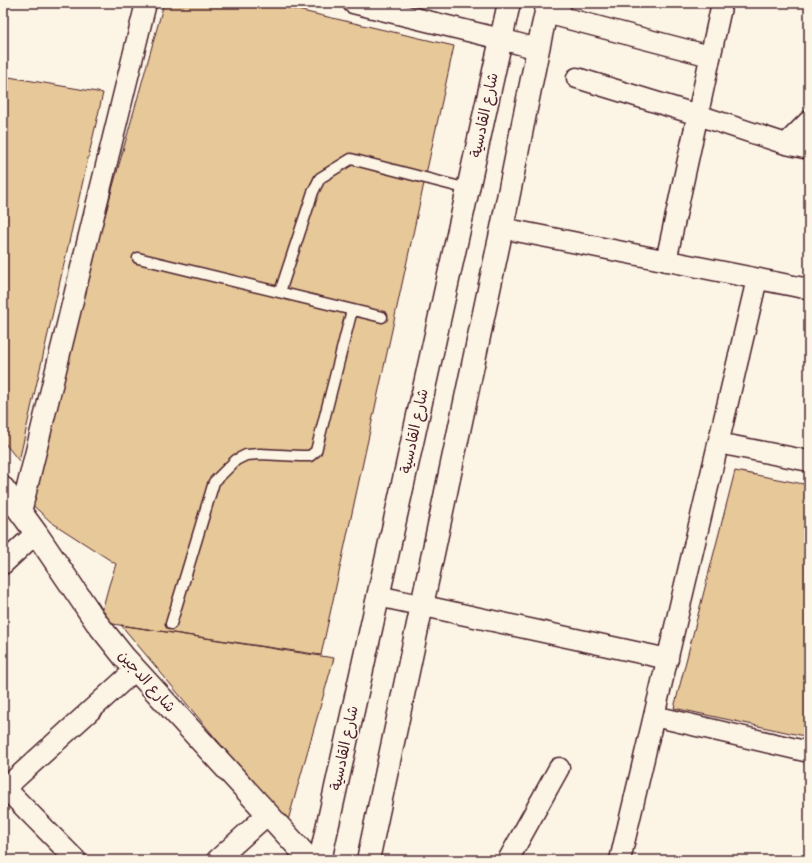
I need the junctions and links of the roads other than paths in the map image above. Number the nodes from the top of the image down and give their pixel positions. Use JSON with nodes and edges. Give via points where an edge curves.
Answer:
{"nodes":[{"id":1,"x":146,"y":3,"type":"edge"},
{"id":2,"x":353,"y":3,"type":"edge"},
{"id":3,"x":509,"y":3,"type":"edge"},
{"id":4,"x":722,"y":3,"type":"edge"},
{"id":5,"x":555,"y":9,"type":"edge"},
{"id":6,"x":501,"y":39,"type":"junction"},
{"id":7,"x":538,"y":50,"type":"junction"},
{"id":8,"x":710,"y":56,"type":"junction"},
{"id":9,"x":577,"y":78,"type":"dead end"},
{"id":10,"x":698,"y":115,"type":"junction"},
{"id":11,"x":809,"y":121,"type":"edge"},
{"id":12,"x":786,"y":144,"type":"junction"},
{"id":13,"x":809,"y":149,"type":"edge"},
{"id":14,"x":468,"y":189,"type":"junction"},
{"id":15,"x":502,"y":228,"type":"junction"},
{"id":16,"x":138,"y":258,"type":"dead end"},
{"id":17,"x":666,"y":261,"type":"junction"},
{"id":18,"x":757,"y":279,"type":"junction"},
{"id":19,"x":809,"y":289,"type":"edge"},
{"id":20,"x":280,"y":292,"type":"junction"},
{"id":21,"x":352,"y":310,"type":"junction"},
{"id":22,"x":382,"y":317,"type":"dead end"},
{"id":23,"x":718,"y":443,"type":"junction"},
{"id":24,"x":809,"y":461,"type":"edge"},
{"id":25,"x":3,"y":488,"type":"edge"},
{"id":26,"x":21,"y":512,"type":"junction"},
{"id":27,"x":36,"y":533,"type":"junction"},
{"id":28,"x":3,"y":564,"type":"edge"},
{"id":29,"x":378,"y":596,"type":"junction"},
{"id":30,"x":422,"y":606,"type":"junction"},
{"id":31,"x":171,"y":624,"type":"dead end"},
{"id":32,"x":668,"y":659,"type":"junction"},
{"id":33,"x":135,"y":670,"type":"junction"},
{"id":34,"x":654,"y":716,"type":"junction"},
{"id":35,"x":809,"y":752,"type":"edge"},
{"id":36,"x":559,"y":768,"type":"dead end"},
{"id":37,"x":4,"y":789,"type":"edge"},
{"id":38,"x":268,"y":814,"type":"junction"},
{"id":39,"x":76,"y":860,"type":"edge"},
{"id":40,"x":216,"y":860,"type":"edge"},
{"id":41,"x":310,"y":860,"type":"edge"},
{"id":42,"x":320,"y":860,"type":"edge"},
{"id":43,"x":368,"y":860,"type":"edge"},
{"id":44,"x":508,"y":860,"type":"edge"},
{"id":45,"x":620,"y":860,"type":"edge"}],
"edges":[{"from":1,"to":26,"type":"street"},
{"from":2,"to":6,"type":"street"},
{"from":3,"to":6,"type":"main road","name":"شارع القادسية"},
{"from":4,"to":8,"type":"street"},
{"from":5,"to":7,"type":"main road"},
{"from":5,"to":8,"type":"street"},
{"from":6,"to":7,"type":"street"},
{"from":6,"to":14,"type":"main road","name":"شارع القادسية"},
{"from":7,"to":15,"type":"main road"},
{"from":8,"to":10,"type":"street"},
{"from":9,"to":10,"type":"street"},
{"from":10,"to":12,"type":"street"},
{"from":10,"to":17,"type":"street"},
{"from":11,"to":12,"type":"street"},
{"from":12,"to":13,"type":"street"},
{"from":14,"to":20,"type":"lane","via":[[351,160],[320,178]]},
{"from":14,"to":29,"type":"main road","name":"شارع القادسية"},
{"from":15,"to":17,"type":"street"},
{"from":15,"to":30,"type":"main road"},
{"from":16,"to":20,"type":"lane"},
{"from":17,"to":18,"type":"street"},
{"from":18,"to":19,"type":"street"},
{"from":18,"to":23,"type":"street"},
{"from":20,"to":21,"type":"lane"},
{"from":21,"to":22,"type":"lane"},
{"from":21,"to":31,"type":"lane","via":[[316,451],[310,456],[246,455],[236,460],[214,482]]},
{"from":23,"to":24,"type":"street"},
{"from":23,"to":32,"type":"street"},
{"from":25,"to":26,"type":"main road","name":"شارع الدجين"},
{"from":26,"to":27,"type":"main road","name":"شارع الدجين"},
{"from":27,"to":28,"type":"street"},
{"from":27,"to":33,"type":"main road","name":"شارع الدجين","via":[[97,623]]},
{"from":29,"to":30,"type":"street"},
{"from":29,"to":42,"type":"main road","name":"شارع القادسية"},
{"from":30,"to":32,"type":"street"},
{"from":30,"to":43,"type":"main road"},
{"from":32,"to":34,"type":"street"},
{"from":33,"to":37,"type":"street"},
{"from":33,"to":38,"type":"main road","name":"شارع الدجين"},
{"from":34,"to":35,"type":"street"},
{"from":34,"to":45,"type":"street"},
{"from":36,"to":44,"type":"street"},
{"from":37,"to":39,"type":"street"},
{"from":38,"to":40,"type":"street"},
{"from":38,"to":41,"type":"main road","name":"شارع الدجين"}]}
